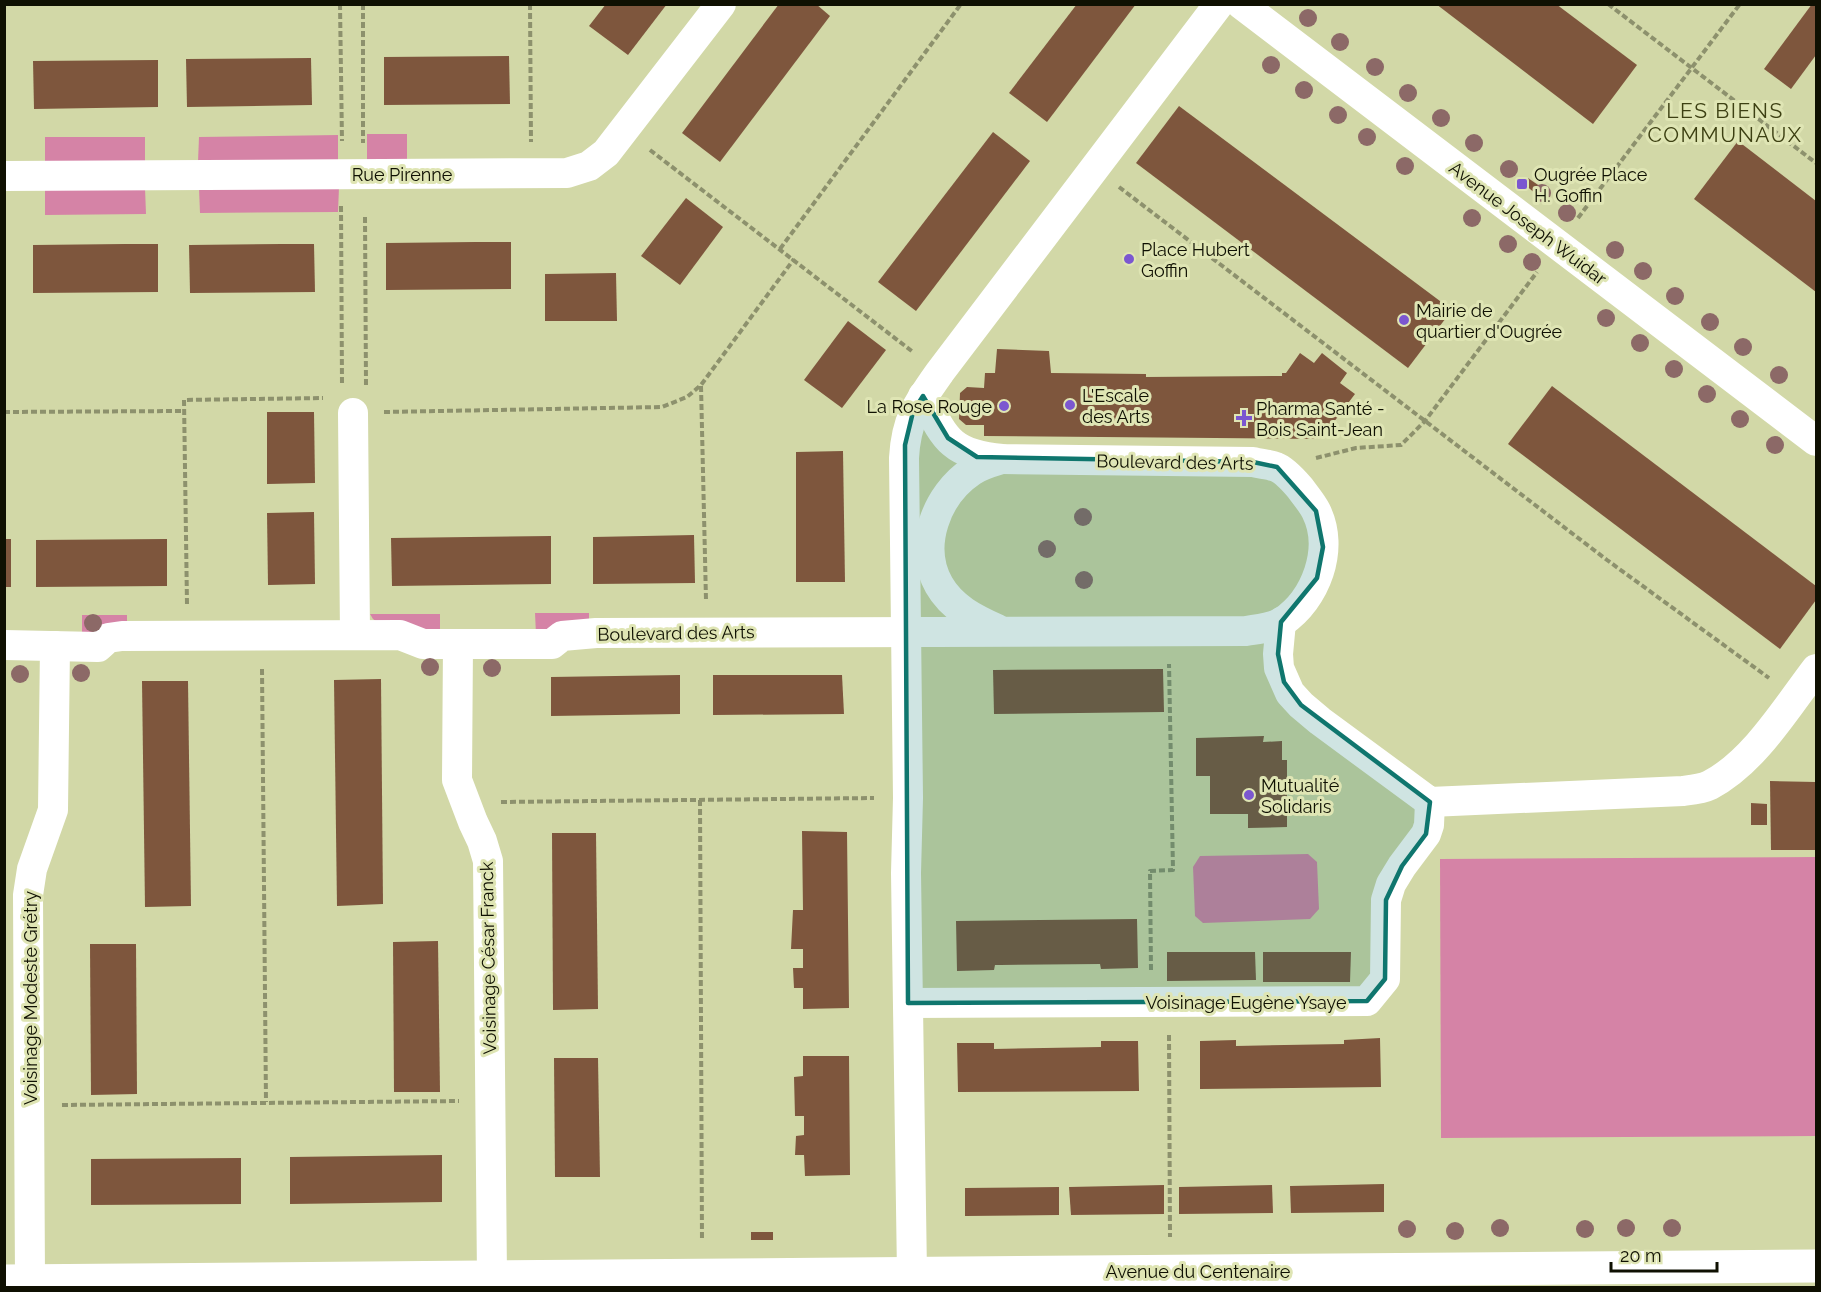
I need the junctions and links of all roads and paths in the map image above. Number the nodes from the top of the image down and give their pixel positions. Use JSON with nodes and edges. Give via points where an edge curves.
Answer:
{"nodes":[{"id":1,"x":340,"y":4,"type":"edge"},
{"id":2,"x":363,"y":4,"type":"edge"},
{"id":3,"x":530,"y":4,"type":"edge"},
{"id":4,"x":721,"y":4,"type":"edge"},
{"id":5,"x":961,"y":4,"type":"edge"},
{"id":6,"x":1219,"y":4,"type":"edge"},
{"id":7,"x":1241,"y":4,"type":"edge"},
{"id":8,"x":1608,"y":4,"type":"edge"},
{"id":9,"x":1740,"y":4,"type":"edge"},
{"id":10,"x":1693,"y":69,"type":"junction"},
{"id":11,"x":624,"y":131,"type":"junction"},
{"id":12,"x":1816,"y":163,"type":"edge"},
{"id":13,"x":1095,"y":168,"type":"junction"},
{"id":14,"x":352,"y":174,"type":"junction"},
{"id":15,"x":532,"y":174,"type":"junction"},
{"id":16,"x":4,"y":176,"type":"edge"},
{"id":17,"x":364,"y":217,"type":"dead end"},
{"id":18,"x":1557,"y":246,"type":"junction"},
{"id":19,"x":780,"y":249,"type":"junction"},
{"id":20,"x":794,"y":260,"type":"junction"},
{"id":21,"x":931,"y":384,"type":"junction"},
{"id":22,"x":700,"y":385,"type":"junction"},
{"id":23,"x":354,"y":408,"type":"junction"},
{"id":24,"x":184,"y":411,"type":"junction"},
{"id":25,"x":4,"y":412,"type":"edge"},
{"id":26,"x":1425,"y":421,"type":"junction"},
{"id":27,"x":1816,"y":441,"type":"edge"},
{"id":28,"x":1002,"y":459,"type":"junction"},
{"id":29,"x":1277,"y":467,"type":"junction"},
{"id":30,"x":1281,"y":622,"type":"junction"},
{"id":31,"x":1001,"y":630,"type":"junction"},
{"id":32,"x":1168,"y":631,"type":"junction"},
{"id":33,"x":707,"y":632,"type":"junction"},
{"id":34,"x":906,"y":632,"type":"junction"},
{"id":35,"x":355,"y":634,"type":"junction"},
{"id":36,"x":262,"y":635,"type":"junction"},
{"id":37,"x":188,"y":636,"type":"junction"},
{"id":38,"x":458,"y":644,"type":"junction"},
{"id":39,"x":4,"y":645,"type":"edge"},
{"id":40,"x":55,"y":646,"type":"junction"},
{"id":41,"x":1816,"y":669,"type":"edge"},
{"id":42,"x":1795,"y":697,"type":"junction"},
{"id":43,"x":908,"y":798,"type":"junction"},
{"id":44,"x":700,"y":800,"type":"junction"},
{"id":45,"x":465,"y":802,"type":"junction"},
{"id":46,"x":1430,"y":802,"type":"junction"},
{"id":47,"x":1160,"y":1002,"type":"junction"},
{"id":48,"x":908,"y":1003,"type":"junction"},
{"id":49,"x":490,"y":1101,"type":"junction"},
{"id":50,"x":266,"y":1102,"type":"junction"},
{"id":51,"x":29,"y":1105,"type":"junction"},
{"id":52,"x":1816,"y":1266,"type":"edge"},
{"id":53,"x":1170,"y":1271,"type":"junction"},
{"id":54,"x":912,"y":1274,"type":"junction"},
{"id":55,"x":702,"y":1275,"type":"junction"},
{"id":56,"x":492,"y":1277,"type":"junction"},
{"id":57,"x":17,"y":1281,"type":"edge"}],
"edges":[{"from":1,"to":14,"type":"path"},
{"from":2,"to":14,"type":"path"},
{"from":3,"to":15,"type":"path"},
{"from":4,"to":11,"type":"street","name":"Rue Pirenne"},
{"from":5,"to":19,"type":"path"},
{"from":6,"to":13,"type":"street"},
{"from":7,"to":18,"type":"street","name":"Avenue Joseph Wuidar"},
{"from":8,"to":10,"type":"path"},
{"from":9,"to":10,"type":"path"},
{"from":10,"to":12,"type":"path"},
{"from":10,"to":18,"type":"path"},
{"from":11,"to":15,"type":"street","name":"Rue Pirenne","via":[[590,166],[567,173]]},
{"from":11,"to":19,"type":"path"},
{"from":13,"to":21,"type":"street"},
{"from":13,"to":26,"type":"path"},
{"from":14,"to":15,"type":"street","name":"Rue Pirenne"},
{"from":14,"to":16,"type":"street","name":"Rue Pirenne"},
{"from":14,"to":23,"type":"path","via":[[340,222]]},
{"from":17,"to":23,"type":"path"},
{"from":18,"to":26,"type":"path"},
{"from":18,"to":27,"type":"street","name":"Avenue Joseph Wuidar"},
{"from":19,"to":20,"type":"path"},
{"from":20,"to":21,"type":"path"},
{"from":20,"to":22,"type":"path"},
{"from":21,"to":28,"type":"street","name":"Boulevard des Arts","via":[[939,427],[948,438],[977,457]]},
{"from":21,"to":34,"type":"street","via":[[913,412],[905,445]]},
{"from":22,"to":23,"type":"path","via":[[687,397],[663,406]]},
{"from":22,"to":33,"type":"path"},
{"from":23,"to":24,"type":"path","via":[[184,400]]},
{"from":23,"to":35,"type":"street"},
{"from":24,"to":25,"type":"path"},
{"from":24,"to":37,"type":"path"},
{"from":26,"to":29,"type":"path","via":[[1401,445],[1356,448]]},
{"from":26,"to":42,"type":"path"},
{"from":28,"to":29,"type":"street","name":"Boulevard des Arts","via":[[1253,462]]},
{"from":28,"to":31,"type":"street","name":"Boulevard des Arts","via":[[972,471],[946,497],[938,510],[930,543],[939,586],[976,620]]},
{"from":29,"to":30,"type":"street","name":"Boulevard des Arts","via":[[1316,511],[1323,547],[1317,578],[1299,606]]},
{"from":30,"to":32,"type":"street","name":"Boulevard des Arts","via":[[1246,631]]},
{"from":30,"to":46,"type":"street","via":[[1278,654],[1290,693],[1320,721]]},
{"from":31,"to":32,"type":"street","name":"Boulevard des Arts"},
{"from":31,"to":34,"type":"street","name":"Boulevard des Arts"},
{"from":32,"to":47,"type":"path","via":[[1173,870],[1150,872]]},
{"from":33,"to":34,"type":"street","name":"Boulevard des Arts"},
{"from":33,"to":38,"type":"street","name":"Boulevard des Arts","via":[[575,634],[562,636],[552,644]]},
{"from":34,"to":43,"type":"street"},
{"from":35,"to":36,"type":"street","name":"Boulevard des Arts"},
{"from":35,"to":38,"type":"street","name":"Boulevard des Arts","via":[[400,635],[423,645]]},
{"from":36,"to":37,"type":"street","name":"Boulevard des Arts"},
{"from":36,"to":50,"type":"path"},
{"from":37,"to":40,"type":"street","name":"Boulevard des Arts","via":[[122,636],[108,638],[98,647]]},
{"from":38,"to":45,"type":"street","name":"Voisinage César Franck","via":[[457,780]]},
{"from":39,"to":40,"type":"street","name":"Boulevard des Arts"},
{"from":40,"to":51,"type":"street","name":"Voisinage Modeste Grétry","via":[[53,810],[32,869],[28,895]]},
{"from":41,"to":42,"type":"street"},
{"from":42,"to":46,"type":"street","via":[[1759,744],[1728,774],[1708,786],[1683,791]]},
{"from":43,"to":44,"type":"path"},
{"from":43,"to":48,"type":"street"},
{"from":44,"to":45,"type":"path"},
{"from":44,"to":55,"type":"path"},
{"from":45,"to":49,"type":"street","name":"Voisinage César Franck","via":[[488,861]]},
{"from":46,"to":47,"type":"street","name":"Voisinage Eugène Ysaye","via":[[1426,834],[1391,884],[1386,900],[1385,979],[1367,1001]]},
{"from":47,"to":48,"type":"street","name":"Voisinage Eugène Ysaye"},
{"from":47,"to":53,"type":"path"},
{"from":48,"to":54,"type":"street"},
{"from":49,"to":50,"type":"path"},
{"from":49,"to":56,"type":"street","name":"Voisinage César Franck"},
{"from":50,"to":51,"type":"path"},
{"from":51,"to":57,"type":"street","name":"Voisinage Modeste Grétry"},
{"from":52,"to":53,"type":"street","name":"Avenue du Centenaire"},
{"from":53,"to":54,"type":"street","name":"Avenue du Centenaire"},
{"from":54,"to":55,"type":"street","name":"Avenue du Centenaire"},
{"from":55,"to":56,"type":"street","name":"Avenue du Centenaire"},
{"from":56,"to":57,"type":"street","name":"Avenue du Centenaire"}]}
